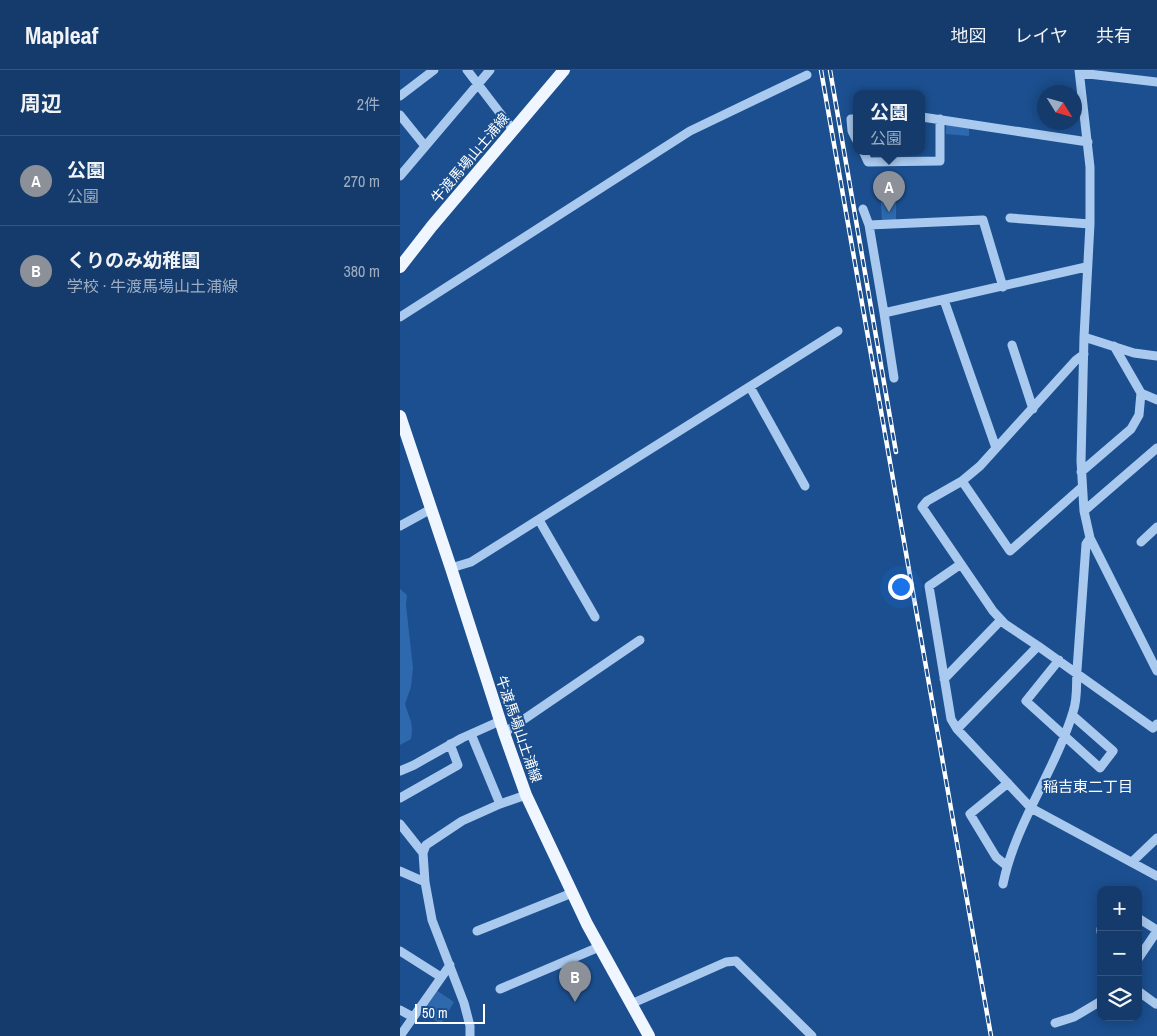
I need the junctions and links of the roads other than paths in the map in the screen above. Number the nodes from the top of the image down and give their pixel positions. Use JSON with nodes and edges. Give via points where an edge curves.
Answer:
{"nodes":[{"id":1,"x":434,"y":70,"type":"edge"},
{"id":2,"x":467,"y":70,"type":"edge"},
{"id":3,"x":490,"y":70,"type":"edge"},
{"id":4,"x":564,"y":70,"type":"edge"},
{"id":5,"x":1080,"y":72,"type":"edge"},
{"id":6,"x":807,"y":74,"type":"dead end"},
{"id":7,"x":1157,"y":82,"type":"edge"},
{"id":8,"x":478,"y":84,"type":"junction"},
{"id":9,"x":400,"y":96,"type":"edge"},
{"id":10,"x":400,"y":115,"type":"edge"},
{"id":11,"x":925,"y":117,"type":"edge"},
{"id":12,"x":940,"y":119,"type":"junction"},
{"id":13,"x":513,"y":130,"type":"junction"},
{"id":14,"x":1088,"y":142,"type":"junction"},
{"id":15,"x":425,"y":146,"type":"junction"},
{"id":16,"x":865,"y":155,"type":"edge"},
{"id":17,"x":400,"y":176,"type":"edge"},
{"id":18,"x":864,"y":209,"type":"dead end"},
{"id":19,"x":1010,"y":218,"type":"dead end"},
{"id":20,"x":1090,"y":224,"type":"junction"},
{"id":21,"x":869,"y":225,"type":"junction"},
{"id":22,"x":400,"y":267,"type":"edge"},
{"id":23,"x":1086,"y":268,"type":"junction"},
{"id":24,"x":1003,"y":287,"type":"junction"},
{"id":25,"x":944,"y":300,"type":"junction"},
{"id":26,"x":884,"y":313,"type":"junction"},
{"id":27,"x":400,"y":317,"type":"edge"},
{"id":28,"x":838,"y":331,"type":"dead end"},
{"id":29,"x":1084,"y":337,"type":"junction"},
{"id":30,"x":1012,"y":345,"type":"dead end"},
{"id":31,"x":1114,"y":346,"type":"junction"},
{"id":32,"x":1084,"y":354,"type":"junction"},
{"id":33,"x":1157,"y":356,"type":"edge"},
{"id":34,"x":894,"y":378,"type":"dead end"},
{"id":35,"x":750,"y":387,"type":"junction"},
{"id":36,"x":1141,"y":393,"type":"junction"},
{"id":37,"x":1157,"y":400,"type":"edge"},
{"id":38,"x":1033,"y":408,"type":"junction"},
{"id":39,"x":400,"y":416,"type":"edge"},
{"id":40,"x":996,"y":448,"type":"junction"},
{"id":41,"x":1157,"y":448,"type":"edge"},
{"id":42,"x":1081,"y":472,"type":"junction"},
{"id":43,"x":962,"y":480,"type":"junction"},
{"id":44,"x":805,"y":486,"type":"dead end"},
{"id":45,"x":1082,"y":487,"type":"junction"},
{"id":46,"x":431,"y":508,"type":"junction"},
{"id":47,"x":1084,"y":511,"type":"junction"},
{"id":48,"x":539,"y":520,"type":"junction"},
{"id":49,"x":400,"y":526,"type":"edge"},
{"id":50,"x":1157,"y":527,"type":"edge"},
{"id":51,"x":1090,"y":538,"type":"junction"},
{"id":52,"x":1141,"y":542,"type":"dead end"},
{"id":53,"x":961,"y":564,"type":"junction"},
{"id":54,"x":451,"y":568,"type":"junction"},
{"id":55,"x":595,"y":617,"type":"dead end"},
{"id":56,"x":1001,"y":620,"type":"junction"},
{"id":57,"x":640,"y":640,"type":"dead end"},
{"id":58,"x":1038,"y":646,"type":"junction"},
{"id":59,"x":1059,"y":660,"type":"junction"},
{"id":60,"x":1157,"y":672,"type":"edge"},
{"id":61,"x":1076,"y":673,"type":"junction"},
{"id":62,"x":944,"y":679,"type":"junction"},
{"id":63,"x":1072,"y":715,"type":"junction"},
{"id":64,"x":1157,"y":724,"type":"edge"},
{"id":65,"x":502,"y":727,"type":"junction"},
{"id":66,"x":957,"y":729,"type":"junction"},
{"id":67,"x":472,"y":734,"type":"junction"},
{"id":68,"x":1064,"y":736,"type":"junction"},
{"id":69,"x":450,"y":744,"type":"junction"},
{"id":70,"x":400,"y":771,"type":"edge"},
{"id":71,"x":1008,"y":784,"type":"junction"},
{"id":72,"x":526,"y":795,"type":"junction"},
{"id":73,"x":400,"y":798,"type":"edge"},
{"id":74,"x":500,"y":804,"type":"junction"},
{"id":75,"x":1031,"y":808,"type":"junction"},
{"id":76,"x":400,"y":824,"type":"edge"},
{"id":77,"x":1157,"y":838,"type":"edge"},
{"id":78,"x":423,"y":853,"type":"junction"},
{"id":79,"x":1132,"y":862,"type":"junction"},
{"id":80,"x":1007,"y":866,"type":"junction"},
{"id":81,"x":400,"y":871,"type":"edge"},
{"id":82,"x":1157,"y":876,"type":"edge"},
{"id":83,"x":425,"y":882,"type":"junction"},
{"id":84,"x":1003,"y":884,"type":"dead end"},
{"id":85,"x":572,"y":893,"type":"junction"},
{"id":86,"x":1142,"y":921,"type":"edge"},
{"id":87,"x":477,"y":931,"type":"dead end"},
{"id":88,"x":1157,"y":931,"type":"edge"},
{"id":89,"x":599,"y":947,"type":"junction"},
{"id":90,"x":400,"y":951,"type":"edge"},
{"id":91,"x":1142,"y":952,"type":"edge"},
{"id":92,"x":450,"y":965,"type":"junction"},
{"id":93,"x":441,"y":978,"type":"junction"},
{"id":94,"x":500,"y":990,"type":"dead end"},
{"id":95,"x":1142,"y":994,"type":"edge"},
{"id":96,"x":1097,"y":1003,"type":"edge"},
{"id":97,"x":1157,"y":1003,"type":"edge"},
{"id":98,"x":631,"y":1004,"type":"junction"},
{"id":99,"x":400,"y":1010,"type":"edge"},
{"id":100,"x":413,"y":1018,"type":"junction"},
{"id":101,"x":1055,"y":1023,"type":"dead end"},
{"id":102,"x":400,"y":1036,"type":"edge"},
{"id":103,"x":470,"y":1036,"type":"edge"},
{"id":104,"x":649,"y":1036,"type":"edge"},
{"id":105,"x":812,"y":1036,"type":"edge"}],
"edges":[{"from":1,"to":9,"type":"street"},
{"from":2,"to":8,"type":"street"},
{"from":3,"to":8,"type":"street"},
{"from":4,"to":13,"type":"main road","name":"牛渡馬場山土浦線"},
{"from":5,"to":7,"type":"street"},
{"from":5,"to":14,"type":"street"},
{"from":6,"to":27,"type":"street","via":[[690,132]]},
{"from":8,"to":13,"type":"street"},
{"from":8,"to":15,"type":"street"},
{"from":10,"to":15,"type":"street"},
{"from":11,"to":12,"type":"street"},
{"from":12,"to":14,"type":"street"},
{"from":12,"to":16,"type":"street","via":[[940,162],[868,162]]},
{"from":13,"to":22,"type":"main road","name":"牛渡馬場山土浦線"},
{"from":14,"to":20,"type":"street"},
{"from":15,"to":17,"type":"street"},
{"from":18,"to":21,"type":"street"},
{"from":19,"to":20,"type":"street"},
{"from":20,"to":23,"type":"street"},
{"from":21,"to":24,"type":"street","via":[[983,220]]},
{"from":21,"to":26,"type":"street"},
{"from":23,"to":24,"type":"street"},
{"from":23,"to":29,"type":"street"},
{"from":24,"to":25,"type":"street"},
{"from":25,"to":26,"type":"street"},
{"from":25,"to":40,"type":"street"},
{"from":26,"to":34,"type":"street"},
{"from":28,"to":35,"type":"street"},
{"from":29,"to":31,"type":"street"},
{"from":29,"to":32,"type":"street"},
{"from":30,"to":38,"type":"street"},
{"from":31,"to":33,"type":"street"},
{"from":31,"to":36,"type":"street"},
{"from":32,"to":38,"type":"street"},
{"from":32,"to":42,"type":"street"},
{"from":35,"to":44,"type":"street"},
{"from":35,"to":48,"type":"street"},
{"from":36,"to":37,"type":"street"},
{"from":36,"to":42,"type":"street","via":[[1139,415],[1131,430]]},
{"from":38,"to":40,"type":"street"},
{"from":39,"to":46,"type":"main road","name":"牛渡馬場山土浦線"},
{"from":40,"to":43,"type":"street"},
{"from":41,"to":47,"type":"street"},
{"from":42,"to":45,"type":"street"},
{"from":43,"to":45,"type":"street","via":[[1010,551]]},
{"from":43,"to":53,"type":"street","via":[[922,507]]},
{"from":45,"to":47,"type":"street"},
{"from":46,"to":49,"type":"street"},
{"from":46,"to":54,"type":"main road","name":"牛渡馬場山土浦線"},
{"from":47,"to":51,"type":"street"},
{"from":48,"to":54,"type":"street","via":[[471,562]]},
{"from":48,"to":55,"type":"street"},
{"from":50,"to":52,"type":"street"},
{"from":51,"to":60,"type":"street"},
{"from":51,"to":61,"type":"street","via":[[1086,544]]},
{"from":53,"to":56,"type":"street"},
{"from":53,"to":62,"type":"street","via":[[929,586]]},
{"from":54,"to":65,"type":"main road","name":"牛渡馬場山土浦線"},
{"from":56,"to":58,"type":"street"},
{"from":56,"to":62,"type":"street"},
{"from":57,"to":65,"type":"street"},
{"from":58,"to":59,"type":"street"},
{"from":58,"to":66,"type":"street"},
{"from":59,"to":61,"type":"street"},
{"from":59,"to":68,"type":"street","via":[[1026,701]]},
{"from":61,"to":63,"type":"street","via":[[1078,684]]},
{"from":61,"to":64,"type":"street","via":[[1153,728]]},
{"from":62,"to":66,"type":"street","via":[[951,719]]},
{"from":63,"to":68,"type":"street"},
{"from":63,"to":68,"type":"street","via":[[1113,752],[1100,768]]},
{"from":65,"to":67,"type":"street"},
{"from":65,"to":72,"type":"main road","name":"牛渡馬場山土浦線"},
{"from":66,"to":71,"type":"street"},
{"from":67,"to":69,"type":"street"},
{"from":67,"to":74,"type":"street"},
{"from":68,"to":75,"type":"street"},
{"from":69,"to":70,"type":"street"},
{"from":69,"to":73,"type":"street","via":[[458,765]]},
{"from":71,"to":75,"type":"street"},
{"from":71,"to":80,"type":"street","via":[[970,814],[996,857]]},
{"from":72,"to":74,"type":"street"},
{"from":72,"to":85,"type":"main road","name":"牛渡馬場山土浦線"},
{"from":74,"to":78,"type":"street","via":[[462,821],[426,845]]},
{"from":75,"to":79,"type":"street"},
{"from":75,"to":80,"type":"street"},
{"from":76,"to":78,"type":"street"},
{"from":77,"to":79,"type":"street"},
{"from":78,"to":83,"type":"street"},
{"from":79,"to":82,"type":"street"},
{"from":80,"to":84,"type":"street"},
{"from":81,"to":83,"type":"street"},
{"from":83,"to":92,"type":"street","via":[[432,920]]},
{"from":85,"to":87,"type":"street"},
{"from":85,"to":89,"type":"main road","name":"牛渡馬場山土浦線"},
{"from":86,"to":88,"type":"street"},
{"from":88,"to":91,"type":"street"},
{"from":89,"to":94,"type":"street"},
{"from":89,"to":98,"type":"main road","name":"牛渡馬場山土浦線"},
{"from":90,"to":93,"type":"street"},
{"from":92,"to":93,"type":"street"},
{"from":92,"to":103,"type":"street","via":[[464,1003]]},
{"from":93,"to":100,"type":"street"},
{"from":95,"to":97,"type":"street"},
{"from":96,"to":101,"type":"street","via":[[1074,1017]]},
{"from":98,"to":104,"type":"main road","name":"牛渡馬場山土浦線"},
{"from":98,"to":105,"type":"street","via":[[726,962],[736,961]]},
{"from":99,"to":100,"type":"street"},
{"from":100,"to":102,"type":"street"}]}
